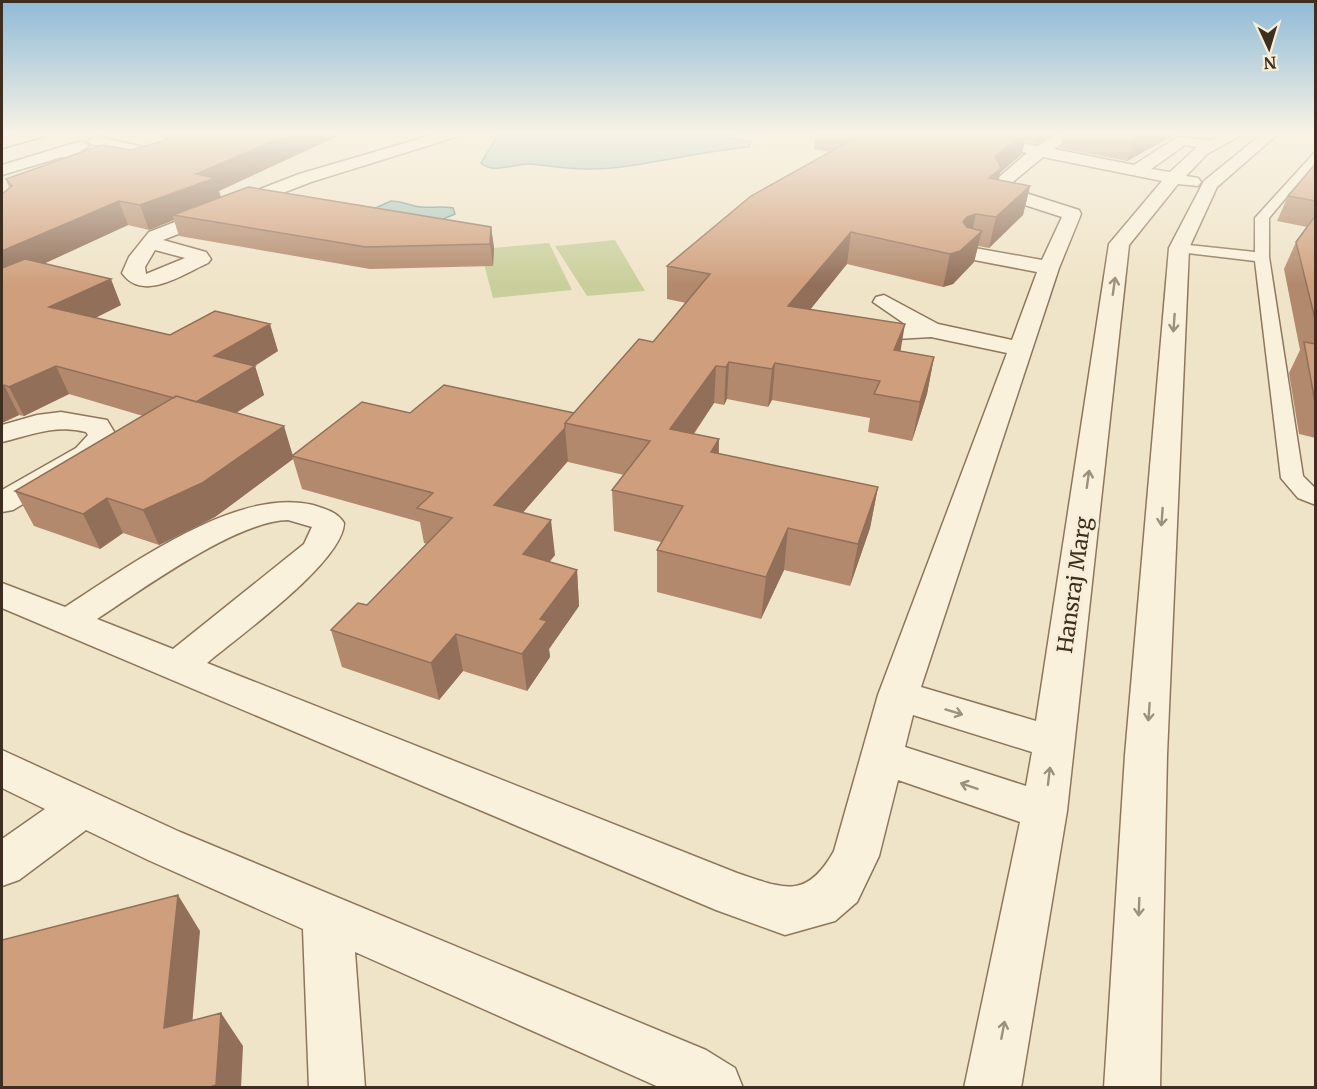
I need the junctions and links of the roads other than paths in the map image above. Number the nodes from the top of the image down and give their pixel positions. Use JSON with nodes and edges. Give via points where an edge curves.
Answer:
{"nodes":[{"id":1,"x":290,"y":184,"type":"edge"},
{"id":2,"x":1000,"y":184,"type":"edge"},
{"id":3,"x":1170,"y":184,"type":"edge"},
{"id":4,"x":1203,"y":184,"type":"edge"},
{"id":5,"x":1291,"y":184,"type":"edge"},
{"id":6,"x":1210,"y":185,"type":"joint"},
{"id":7,"x":151,"y":243,"type":"dead end"},
{"id":8,"x":1179,"y":248,"type":"junction"},
{"id":9,"x":969,"y":253,"type":"edge"},
{"id":10,"x":1262,"y":257,"type":"junction"},
{"id":11,"x":1049,"y":268,"type":"junction"},
{"id":12,"x":884,"y":302,"type":"dead end"},
{"id":13,"x":931,"y":330,"type":"junction"},
{"id":14,"x":861,"y":334,"type":"edge"},
{"id":15,"x":1021,"y":349,"type":"junction"},
{"id":16,"x":2,"y":434,"type":"edge"},
{"id":17,"x":1316,"y":498,"type":"edge"},
{"id":18,"x":2,"y":503,"type":"edge"},
{"id":19,"x":2,"y":595,"type":"edge"},
{"id":20,"x":67,"y":622,"type":"junction"},
{"id":21,"x":177,"y":667,"type":"junction"},
{"id":22,"x":898,"y":695,"type":"junction"},
{"id":23,"x":1053,"y":742,"type":"junction"},
{"id":24,"x":882,"y":757,"type":"junction"},
{"id":25,"x":2,"y":768,"type":"edge"},
{"id":26,"x":83,"y":807,"type":"junction"},
{"id":27,"x":1045,"y":811,"type":"junction"},
{"id":28,"x":2,"y":865,"type":"edge"},
{"id":29,"x":327,"y":914,"type":"junction"},
{"id":30,"x":337,"y":1088,"type":"edge"},
{"id":31,"x":715,"y":1088,"type":"edge"},
{"id":32,"x":992,"y":1088,"type":"edge"},
{"id":33,"x":1132,"y":1088,"type":"edge"}],
"edges":[{"from":1,"to":7,"type":"street","via":[[156,236]]},
{"from":2,"to":11,"type":"street","via":[[999,188],[1012,195],[1071,213]]},
{"from":23,"to":3,"type":"street","name":"Hansraj Marg","one_way":true,"via":[[1119,244]]},
{"from":4,"to":6,"type":"street"},
{"from":5,"to":10,"type":"lane","via":[[1262,218]]},
{"from":6,"to":8,"type":"street"},
{"from":8,"to":10,"type":"lane"},
{"from":8,"to":33,"type":"street","one_way":true,"via":[[1146,755]]},
{"from":9,"to":11,"type":"street"},
{"from":10,"to":17,"type":"lane","via":[[1292,478]]},
{"from":11,"to":15,"type":"street"},
{"from":12,"to":13,"type":"street"},
{"from":13,"to":14,"type":"street"},
{"from":13,"to":15,"type":"street"},
{"from":15,"to":22,"type":"street"},
{"from":16,"to":18,"type":"street","via":[[54,420],[83,421],[97,426],[102,435],[86,454]]},
{"from":19,"to":20,"type":"street"},
{"from":20,"to":21,"type":"street"},
{"from":20,"to":21,"type":"street","via":[[177,553],[240,520],[295,510],[315,514],[328,523],[328,534],[320,548]]},
{"from":21,"to":24,"type":"street","via":[[784,912],[818,905],[840,886],[856,856]]},
{"from":22,"to":23,"type":"street","one_way":true},
{"from":22,"to":24,"type":"street"},
{"from":27,"to":23,"type":"street","name":"Hansraj Marg","one_way":true},
{"from":27,"to":24,"type":"street","one_way":true},
{"from":25,"to":26,"type":"street"},
{"from":26,"to":28,"type":"street"},
{"from":26,"to":29,"type":"street","via":[[164,846]]},
{"from":32,"to":27,"type":"street","name":"Hansraj Marg","one_way":true},
{"from":29,"to":30,"type":"street"},
{"from":29,"to":31,"type":"street","via":[[686,1070]]}]}
